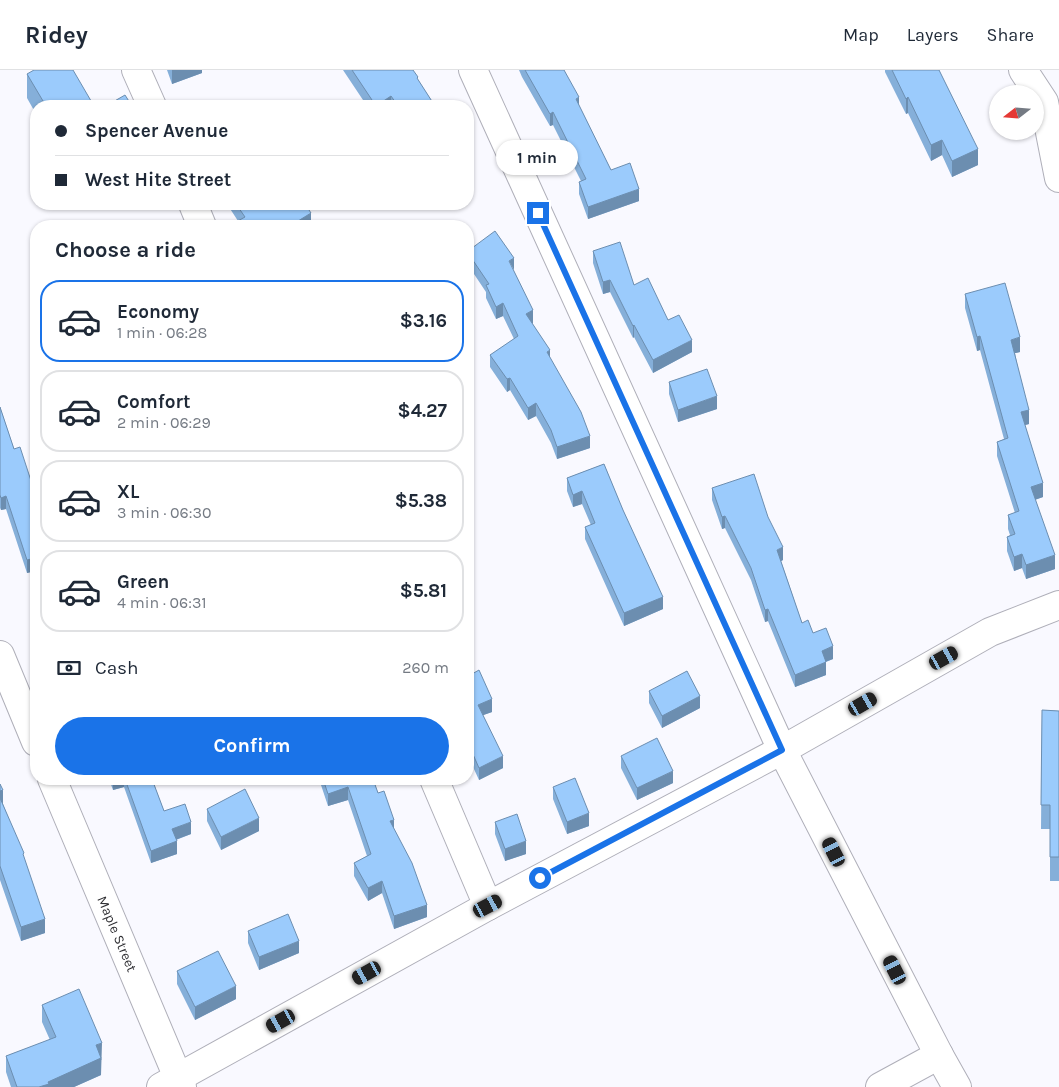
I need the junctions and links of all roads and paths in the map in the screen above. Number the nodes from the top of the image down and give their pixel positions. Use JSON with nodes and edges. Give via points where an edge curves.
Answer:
{"nodes":[{"id":1,"x":136,"y":70,"type":"edge"},
{"id":2,"x":473,"y":70,"type":"edge"},
{"id":3,"x":1023,"y":70,"type":"edge"},
{"id":4,"x":149,"y":100,"type":"edge"},
{"id":5,"x":1059,"y":178,"type":"edge"},
{"id":6,"x":1059,"y":605,"type":"edge"},
{"id":7,"x":0,"y":655,"type":"edge"},
{"id":8,"x":30,"y":728,"type":"edge"},
{"id":9,"x":782,"y":750,"type":"junction"},
{"id":10,"x":54,"y":785,"type":"edge"},
{"id":11,"x":437,"y":785,"type":"edge"},
{"id":12,"x":488,"y":906,"type":"junction"},
{"id":13,"x":939,"y":1055,"type":"junction"},
{"id":14,"x":173,"y":1084,"type":"edge"},
{"id":15,"x":880,"y":1087,"type":"edge"},
{"id":16,"x":957,"y":1087,"type":"edge"}],
"edges":[{"from":1,"to":4,"type":"street"},
{"from":2,"to":9,"type":"street"},
{"from":3,"to":5,"type":"street","via":[[1044,102]]},
{"from":6,"to":9,"type":"street","via":[[990,632]]},
{"from":7,"to":8,"type":"street"},
{"from":9,"to":12,"type":"street"},
{"from":9,"to":13,"type":"street"},
{"from":10,"to":14,"type":"street","name":"Maple Street"},
{"from":11,"to":12,"type":"street"},
{"from":12,"to":14,"type":"street"},
{"from":13,"to":15,"type":"street"},
{"from":13,"to":16,"type":"street"}]}
